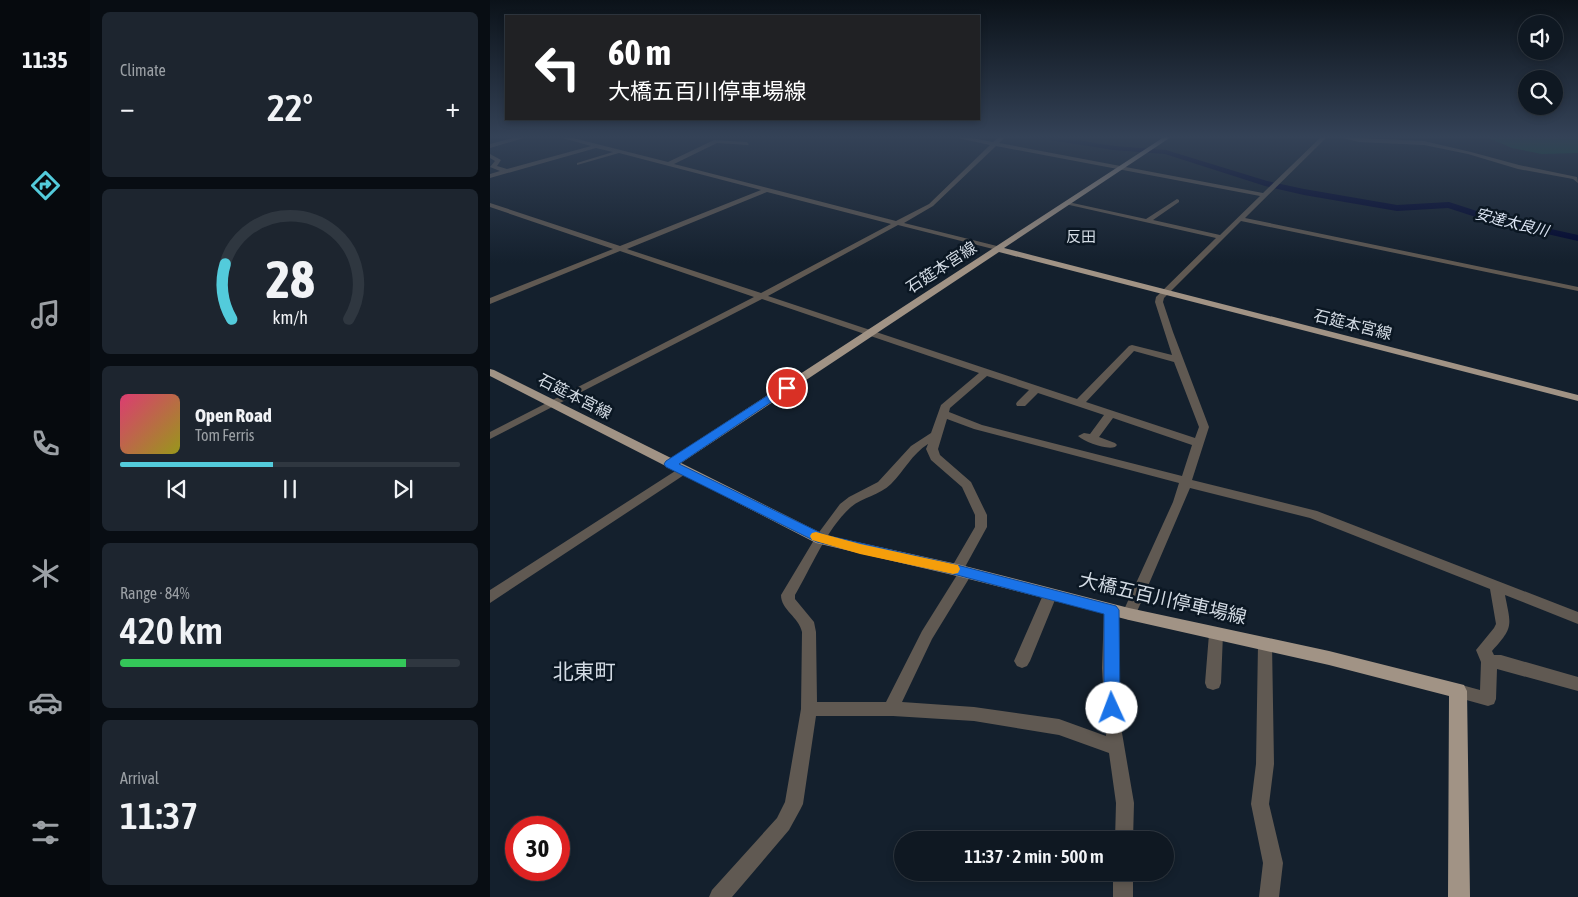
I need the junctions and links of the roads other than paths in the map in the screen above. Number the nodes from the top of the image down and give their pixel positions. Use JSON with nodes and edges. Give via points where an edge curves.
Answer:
{"nodes":[{"id":1,"x":724,"y":179,"type":"edge"},
{"id":2,"x":959,"y":179,"type":"edge"},
{"id":3,"x":1105,"y":179,"type":"edge"},
{"id":4,"x":1175,"y":179,"type":"edge"},
{"id":5,"x":1281,"y":179,"type":"edge"},
{"id":6,"x":766,"y":190,"type":"junction"},
{"id":7,"x":1264,"y":195,"type":"junction"},
{"id":8,"x":1177,"y":201,"type":"dead end"},
{"id":9,"x":1068,"y":204,"type":"junction"},
{"id":10,"x":490,"y":205,"type":"edge"},
{"id":11,"x":1240,"y":219,"type":"junction"},
{"id":12,"x":1148,"y":221,"type":"junction"},
{"id":13,"x":894,"y":223,"type":"junction"},
{"id":14,"x":1220,"y":237,"type":"junction"},
{"id":15,"x":619,"y":249,"type":"junction"},
{"id":16,"x":998,"y":249,"type":"junction"},
{"id":17,"x":1578,"y":289,"type":"edge"},
{"id":18,"x":1164,"y":292,"type":"junction"},
{"id":19,"x":762,"y":296,"type":"junction"},
{"id":20,"x":490,"y":301,"type":"edge"},
{"id":21,"x":870,"y":333,"type":"junction"},
{"id":22,"x":1179,"y":360,"type":"junction"},
{"id":23,"x":490,"y":372,"type":"edge"},
{"id":24,"x":986,"y":372,"type":"junction"},
{"id":25,"x":1036,"y":389,"type":"junction"},
{"id":26,"x":1578,"y":398,"type":"edge"},
{"id":27,"x":554,"y":403,"type":"junction"},
{"id":28,"x":1079,"y":403,"type":"junction"},
{"id":29,"x":1020,"y":404,"type":"dead end"},
{"id":30,"x":943,"y":414,"type":"junction"},
{"id":31,"x":1111,"y":414,"type":"junction"},
{"id":32,"x":937,"y":435,"type":"junction"},
{"id":33,"x":490,"y":436,"type":"edge"},
{"id":34,"x":1197,"y":443,"type":"junction"},
{"id":35,"x":1111,"y":445,"type":"dead end"},
{"id":36,"x":677,"y":467,"type":"junction"},
{"id":37,"x":1185,"y":481,"type":"junction"},
{"id":38,"x":822,"y":539,"type":"junction"},
{"id":39,"x":961,"y":571,"type":"junction"},
{"id":40,"x":1496,"y":585,"type":"junction"},
{"id":41,"x":1050,"y":595,"type":"junction"},
{"id":42,"x":490,"y":597,"type":"edge"},
{"id":43,"x":1111,"y":610,"type":"junction"},
{"id":44,"x":1129,"y":614,"type":"junction"},
{"id":45,"x":1578,"y":618,"type":"edge"},
{"id":46,"x":1216,"y":634,"type":"junction"},
{"id":47,"x":1265,"y":644,"type":"junction"},
{"id":48,"x":1022,"y":661,"type":"dead end"},
{"id":49,"x":1490,"y":662,"type":"junction"},
{"id":50,"x":1213,"y":683,"type":"dead end"},
{"id":51,"x":1578,"y":684,"type":"edge"},
{"id":52,"x":1458,"y":691,"type":"junction"},
{"id":53,"x":809,"y":709,"type":"junction"},
{"id":54,"x":892,"y":709,"type":"junction"},
{"id":55,"x":1117,"y":748,"type":"junction"},
{"id":56,"x":1124,"y":831,"type":"edge"},
{"id":57,"x":1123,"y":881,"type":"edge"},
{"id":58,"x":720,"y":897,"type":"edge"},
{"id":59,"x":1123,"y":897,"type":"edge"},
{"id":60,"x":1268,"y":897,"type":"edge"},
{"id":61,"x":1459,"y":897,"type":"edge"}],
"edges":[{"from":1,"to":6,"type":"street"},
{"from":2,"to":13,"type":"street","via":[[940,198]]},
{"from":3,"to":9,"type":"main road"},
{"from":4,"to":7,"type":"street"},
{"from":5,"to":7,"type":"street"},
{"from":6,"to":13,"type":"street"},
{"from":6,"to":15,"type":"street"},
{"from":7,"to":11,"type":"street"},
{"from":8,"to":12,"type":"street"},
{"from":9,"to":12,"type":"street"},
{"from":9,"to":16,"type":"main road"},
{"from":10,"to":15,"type":"street"},
{"from":11,"to":14,"type":"street"},
{"from":11,"to":17,"type":"street"},
{"from":12,"to":14,"type":"street"},
{"from":13,"to":16,"type":"street"},
{"from":13,"to":19,"type":"street"},
{"from":14,"to":18,"type":"street"},
{"from":15,"to":19,"type":"street"},
{"from":15,"to":20,"type":"street"},
{"from":16,"to":18,"type":"main road","name":"石筵本宮線"},
{"from":16,"to":21,"type":"main road","name":"石筵本宮線"},
{"from":18,"to":22,"type":"street","via":[[1159,302]]},
{"from":18,"to":26,"type":"main road","name":"石筵本宮線"},
{"from":19,"to":21,"type":"street"},
{"from":19,"to":27,"type":"street"},
{"from":21,"to":24,"type":"street"},
{"from":21,"to":36,"type":"main road","name":"石筵本宮線"},
{"from":22,"to":28,"type":"street","via":[[1132,348]]},
{"from":22,"to":34,"type":"street","via":[[1204,428]]},
{"from":23,"to":27,"type":"main road","name":"石筵本宮線"},
{"from":24,"to":25,"type":"street"},
{"from":24,"to":30,"type":"street","via":[[949,403]]},
{"from":25,"to":28,"type":"street"},
{"from":25,"to":29,"type":"street"},
{"from":27,"to":33,"type":"street"},
{"from":27,"to":36,"type":"main road","name":"石筵本宮線"},
{"from":28,"to":31,"type":"street"},
{"from":30,"to":32,"type":"street"},
{"from":30,"to":37,"type":"street","via":[[987,429]]},
{"from":31,"to":34,"type":"street"},
{"from":31,"to":35,"type":"street","via":[[1088,437]]},
{"from":32,"to":38,"type":"street","via":[[911,450],[885,483],[844,505]]},
{"from":32,"to":39,"type":"street","via":[[932,449],[935,457],[967,485],[982,520]]},
{"from":34,"to":37,"type":"street"},
{"from":36,"to":38,"type":"main road","name":"大橋五百川停車場線"},
{"from":36,"to":42,"type":"street"},
{"from":37,"to":40,"type":"street","via":[[1313,514]]},
{"from":37,"to":44,"type":"street","via":[[1179,502]]},
{"from":38,"to":39,"type":"main road","name":"大橋五百川停車場線"},
{"from":38,"to":53,"type":"street","via":[[788,595],[788,601],[807,622],[809,632]]},
{"from":39,"to":41,"type":"main road","name":"大橋五百川停車場線"},
{"from":39,"to":54,"type":"street","via":[[926,635]]},
{"from":40,"to":45,"type":"street"},
{"from":40,"to":49,"type":"street","via":[[1503,624],[1501,631],[1484,650]]},
{"from":41,"to":43,"type":"main road","name":"大橋五百川停車場線"},
{"from":41,"to":48,"type":"street"},
{"from":43,"to":44,"type":"main road","name":"大橋五百川停車場線"},
{"from":43,"to":55,"type":"street","via":[[1110,676]]},
{"from":44,"to":46,"type":"main road","name":"大橋五百川停車場線"},
{"from":46,"to":47,"type":"main road","name":"大橋五百川停車場線"},
{"from":46,"to":50,"type":"street"},
{"from":47,"to":52,"type":"main road","name":"大橋五百川停車場線"},
{"from":47,"to":60,"type":"street","via":[[1265,764],[1260,804],[1273,863]]},
{"from":49,"to":51,"type":"street","via":[[1501,662]]},
{"from":49,"to":52,"type":"street","via":[[1488,699]]},
{"from":52,"to":61,"type":"main road"},
{"from":53,"to":54,"type":"street"},
{"from":53,"to":58,"type":"street","via":[[794,804],[783,824]]},
{"from":54,"to":55,"type":"street","via":[[974,714],[1059,727]]},
{"from":55,"to":56,"type":"street","via":[[1125,803]]},
{"from":57,"to":59,"type":"street"}]}
